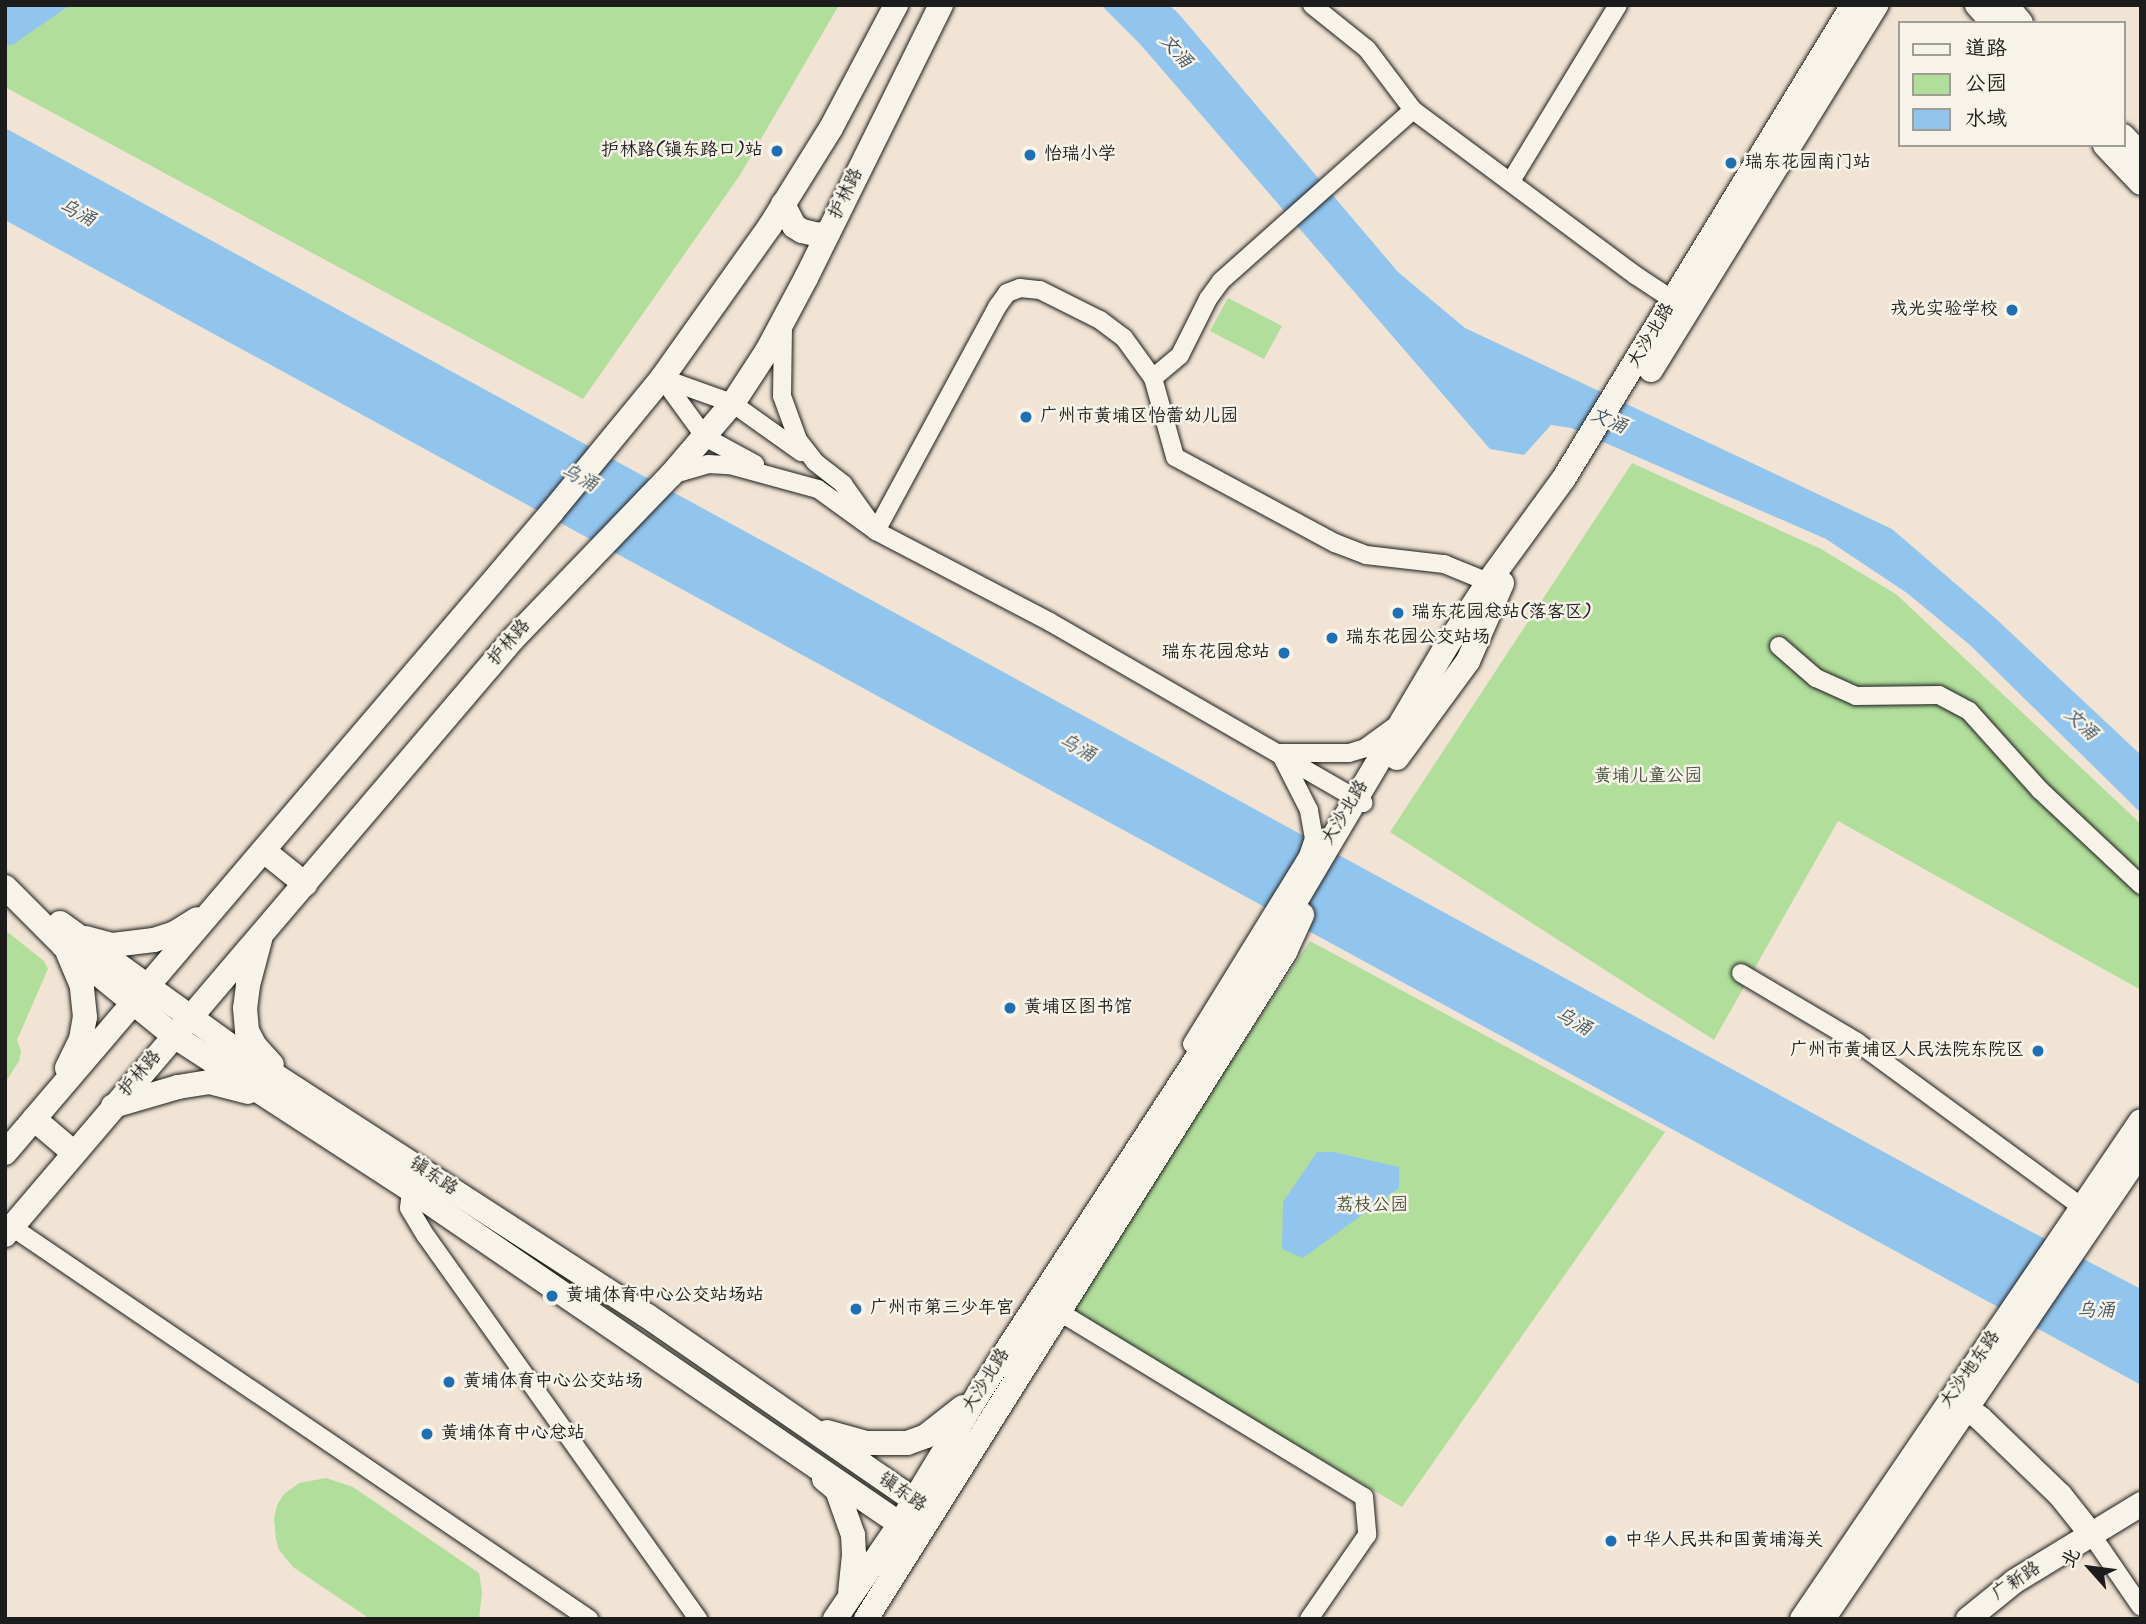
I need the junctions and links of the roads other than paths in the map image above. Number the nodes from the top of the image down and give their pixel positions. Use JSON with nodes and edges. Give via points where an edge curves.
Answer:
{"nodes":[{"id":1,"x":895,"y":5,"type":"edge"},
{"id":2,"x":941,"y":5,"type":"edge"},
{"id":3,"x":1312,"y":5,"type":"edge"},
{"id":4,"x":1618,"y":5,"type":"edge"},
{"id":5,"x":1887,"y":5,"type":"edge"},
{"id":6,"x":1977,"y":5,"type":"edge"},
{"id":7,"x":2006,"y":5,"type":"edge"},
{"id":8,"x":1865,"y":11,"type":"edge"},
{"id":9,"x":1991,"y":21,"type":"edge"},
{"id":10,"x":2019,"y":21,"type":"edge"},
{"id":11,"x":1413,"y":110,"type":"junction"},
{"id":12,"x":2125,"y":138,"type":"edge"},
{"id":13,"x":2107,"y":147,"type":"edge"},
{"id":14,"x":2141,"y":155,"type":"edge"},
{"id":15,"x":1511,"y":181,"type":"junction"},
{"id":16,"x":2141,"y":183,"type":"edge"},
{"id":17,"x":783,"y":204,"type":"junction"},
{"id":18,"x":829,"y":232,"type":"junction"},
{"id":19,"x":1673,"y":300,"type":"junction"},
{"id":20,"x":784,"y":319,"type":"junction"},
{"id":21,"x":1649,"y":357,"type":"junction"},
{"id":22,"x":662,"y":378,"type":"junction"},
{"id":23,"x":1153,"y":378,"type":"junction"},
{"id":24,"x":732,"y":403,"type":"junction"},
{"id":25,"x":705,"y":437,"type":"junction"},
{"id":26,"x":815,"y":462,"type":"junction"},
{"id":27,"x":671,"y":475,"type":"junction"},
{"id":28,"x":780,"y":477,"type":"junction"},
{"id":29,"x":876,"y":531,"type":"junction"},
{"id":30,"x":1494,"y":584,"type":"junction"},
{"id":31,"x":1779,"y":646,"type":"dead end"},
{"id":32,"x":1403,"y":720,"type":"junction"},
{"id":33,"x":1280,"y":753,"type":"junction"},
{"id":34,"x":1359,"y":801,"type":"junction"},
{"id":35,"x":1332,"y":836,"type":"junction"},
{"id":36,"x":264,"y":851,"type":"junction"},
{"id":37,"x":305,"y":884,"type":"junction"},
{"id":38,"x":2141,"y":885,"type":"edge"},
{"id":39,"x":5,"y":886,"type":"edge"},
{"id":40,"x":215,"y":907,"type":"junction"},
{"id":41,"x":262,"y":935,"type":"junction"},
{"id":42,"x":70,"y":941,"type":"junction"},
{"id":43,"x":1741,"y":974,"type":"dead end"},
{"id":44,"x":141,"y":995,"type":"junction"},
{"id":45,"x":182,"y":1027,"type":"junction"},
{"id":46,"x":282,"y":1093,"type":"junction"},
{"id":47,"x":53,"y":1097,"type":"junction"},
{"id":48,"x":113,"y":1106,"type":"junction"},
{"id":49,"x":34,"y":1119,"type":"junction"},
{"id":50,"x":2141,"y":1121,"type":"edge"},
{"id":51,"x":2141,"y":1152,"type":"edge"},
{"id":52,"x":5,"y":1153,"type":"edge"},
{"id":53,"x":74,"y":1153,"type":"junction"},
{"id":54,"x":411,"y":1190,"type":"junction"},
{"id":55,"x":2083,"y":1208,"type":"junction"},
{"id":56,"x":9,"y":1231,"type":"edge"},
{"id":57,"x":2072,"y":1238,"type":"junction"},
{"id":58,"x":1058,"y":1311,"type":"junction"},
{"id":59,"x":979,"y":1393,"type":"junction"},
{"id":60,"x":1960,"y":1403,"type":"junction"},
{"id":61,"x":798,"y":1422,"type":"junction"},
{"id":62,"x":792,"y":1451,"type":"junction"},
{"id":63,"x":2141,"y":1504,"type":"edge"},
{"id":64,"x":924,"y":1506,"type":"junction"},
{"id":65,"x":901,"y":1524,"type":"junction"},
{"id":66,"x":2091,"y":1534,"type":"junction"},
{"id":67,"x":2141,"y":1607,"type":"edge"},
{"id":68,"x":841,"y":1609,"type":"edge"},
{"id":69,"x":579,"y":1616,"type":"edge"},
{"id":70,"x":698,"y":1619,"type":"edge"},
{"id":71,"x":866,"y":1619,"type":"edge"},
{"id":72,"x":1309,"y":1619,"type":"edge"},
{"id":73,"x":1802,"y":1619,"type":"edge"},
{"id":74,"x":1823,"y":1619,"type":"edge"},
{"id":75,"x":1968,"y":1619,"type":"edge"}],
"edges":[{"from":1,"to":17,"type":"street","via":[[842,108]]},
{"from":2,"to":18,"type":"street","name":"护林路"},
{"from":3,"to":11,"type":"street","via":[[1367,49]]},
{"from":4,"to":15,"type":"street"},
{"from":5,"to":8,"type":"street"},
{"from":6,"to":9,"type":"street"},
{"from":7,"to":10,"type":"street"},
{"from":8,"to":19,"type":"street","name":"大沙北路"},
{"from":8,"to":21,"type":"street","name":"大沙北路"},
{"from":11,"to":15,"type":"street"},
{"from":11,"to":23,"type":"street","via":[[1221,281],[1180,355]]},
{"from":12,"to":14,"type":"street"},
{"from":13,"to":16,"type":"street"},
{"from":15,"to":19,"type":"street"},
{"from":17,"to":18,"type":"street","via":[[802,231]]},
{"from":17,"to":22,"type":"street"},
{"from":18,"to":20,"type":"street","name":"护林路"},
{"from":19,"to":21,"type":"street","name":"大沙北路"},
{"from":20,"to":24,"type":"street","name":"护林路"},
{"from":20,"to":26,"type":"street","via":[[782,396],[798,440]]},
{"from":21,"to":30,"type":"street","name":"大沙北路","via":[[1528,526]]},
{"from":21,"to":30,"type":"street","name":"大沙北路","via":[[1576,487]]},
{"from":22,"to":24,"type":"street"},
{"from":22,"to":25,"type":"street"},
{"from":22,"to":36,"type":"street"},
{"from":23,"to":29,"type":"street","via":[[1124,338],[1100,320],[1040,290],[1007,293]]},
{"from":23,"to":30,"type":"street","via":[[1175,457],[1335,543],[1366,555],[1444,564]]},
{"from":24,"to":25,"type":"street","name":"护林路"},
{"from":24,"to":26,"type":"street"},
{"from":25,"to":27,"type":"street","name":"护林路"},
{"from":25,"to":28,"type":"street"},
{"from":26,"to":29,"type":"street","via":[[843,484]]},
{"from":27,"to":28,"type":"street","via":[[708,464]]},
{"from":27,"to":37,"type":"street","name":"护林路","via":[[520,631]]},
{"from":28,"to":29,"type":"street","via":[[818,489]]},
{"from":29,"to":33,"type":"street","via":[[1050,622]]},
{"from":30,"to":32,"type":"street","name":"大沙北路"},
{"from":30,"to":34,"type":"street","name":"大沙北路","via":[[1468,661]]},
{"from":31,"to":38,"type":"street","via":[[1816,678],[1856,696],[1939,695],[1969,711],[2040,790]]},
{"from":32,"to":33,"type":"street","via":[[1365,748],[1349,753]]},
{"from":32,"to":34,"type":"street","name":"大沙北路"},
{"from":33,"to":34,"type":"street"},
{"from":33,"to":35,"type":"street","via":[[1309,810]]},
{"from":34,"to":35,"type":"street","name":"大沙北路"},
{"from":35,"to":58,"type":"street","name":"大沙北路","via":[[1285,952]]},
{"from":35,"to":59,"type":"street","name":"大沙北路","via":[[1274,923],[1259,963]]},
{"from":36,"to":37,"type":"street"},
{"from":36,"to":40,"type":"street"},
{"from":37,"to":41,"type":"street","name":"护林路"},
{"from":39,"to":42,"type":"street","name":"镇东路"},
{"from":40,"to":42,"type":"street","via":[[175,933],[154,940],[113,945]]},
{"from":40,"to":44,"type":"street"},
{"from":41,"to":45,"type":"street","name":"护林路"},
{"from":41,"to":46,"type":"street","via":[[248,985],[247,1031]]},
{"from":42,"to":44,"type":"street","name":"镇东路"},
{"from":42,"to":47,"type":"street","via":[[85,1017],[81,1039]]},
{"from":43,"to":55,"type":"street","via":[[1857,1042]]},
{"from":44,"to":45,"type":"street","name":"镇东路"},
{"from":44,"to":47,"type":"street"},
{"from":45,"to":46,"type":"street","name":"镇东路"},
{"from":45,"to":48,"type":"street","name":"护林路"},
{"from":46,"to":48,"type":"street","via":[[209,1082]]},
{"from":46,"to":54,"type":"street","name":"镇东路"},
{"from":46,"to":61,"type":"street","name":"镇东路","via":[[646,1315]]},
{"from":47,"to":49,"type":"street"},
{"from":48,"to":53,"type":"street","name":"护林路"},
{"from":49,"to":52,"type":"street"},
{"from":49,"to":53,"type":"street"},
{"from":50,"to":55,"type":"street","name":"大沙地东路"},
{"from":51,"to":57,"type":"street","name":"大沙地东路"},
{"from":53,"to":56,"type":"street","name":"护林路"},
{"from":54,"to":62,"type":"street","name":"镇东路"},
{"from":54,"to":70,"type":"street","via":[[409,1208],[426,1236]]},
{"from":55,"to":57,"type":"street","name":"大沙地东路"},
{"from":56,"to":69,"type":"street"},
{"from":57,"to":60,"type":"street","name":"大沙地东路"},
{"from":58,"to":64,"type":"street","name":"大沙北路"},
{"from":58,"to":72,"type":"street","via":[[1364,1497],[1367,1535]]},
{"from":59,"to":61,"type":"street","via":[[926,1437],[907,1443],[866,1443]]},
{"from":59,"to":64,"type":"street","name":"大沙北路"},
{"from":60,"to":66,"type":"street","via":[[2060,1494]]},
{"from":60,"to":73,"type":"street","name":"大沙地东路"},
{"from":60,"to":74,"type":"street","name":"大沙地东路"},
{"from":61,"to":62,"type":"street"},
{"from":61,"to":64,"type":"street","name":"镇东路"},
{"from":62,"to":65,"type":"street","name":"镇东路"},
{"from":62,"to":68,"type":"street","via":[[836,1490],[853,1535],[854,1555]]},
{"from":63,"to":66,"type":"street","name":"广新路"},
{"from":64,"to":65,"type":"street","name":"镇东路"},
{"from":64,"to":71,"type":"street","name":"大沙北路"},
{"from":65,"to":68,"type":"street"},
{"from":66,"to":67,"type":"street"},
{"from":66,"to":75,"type":"street","name":"广新路","via":[[2015,1581]]}]}
